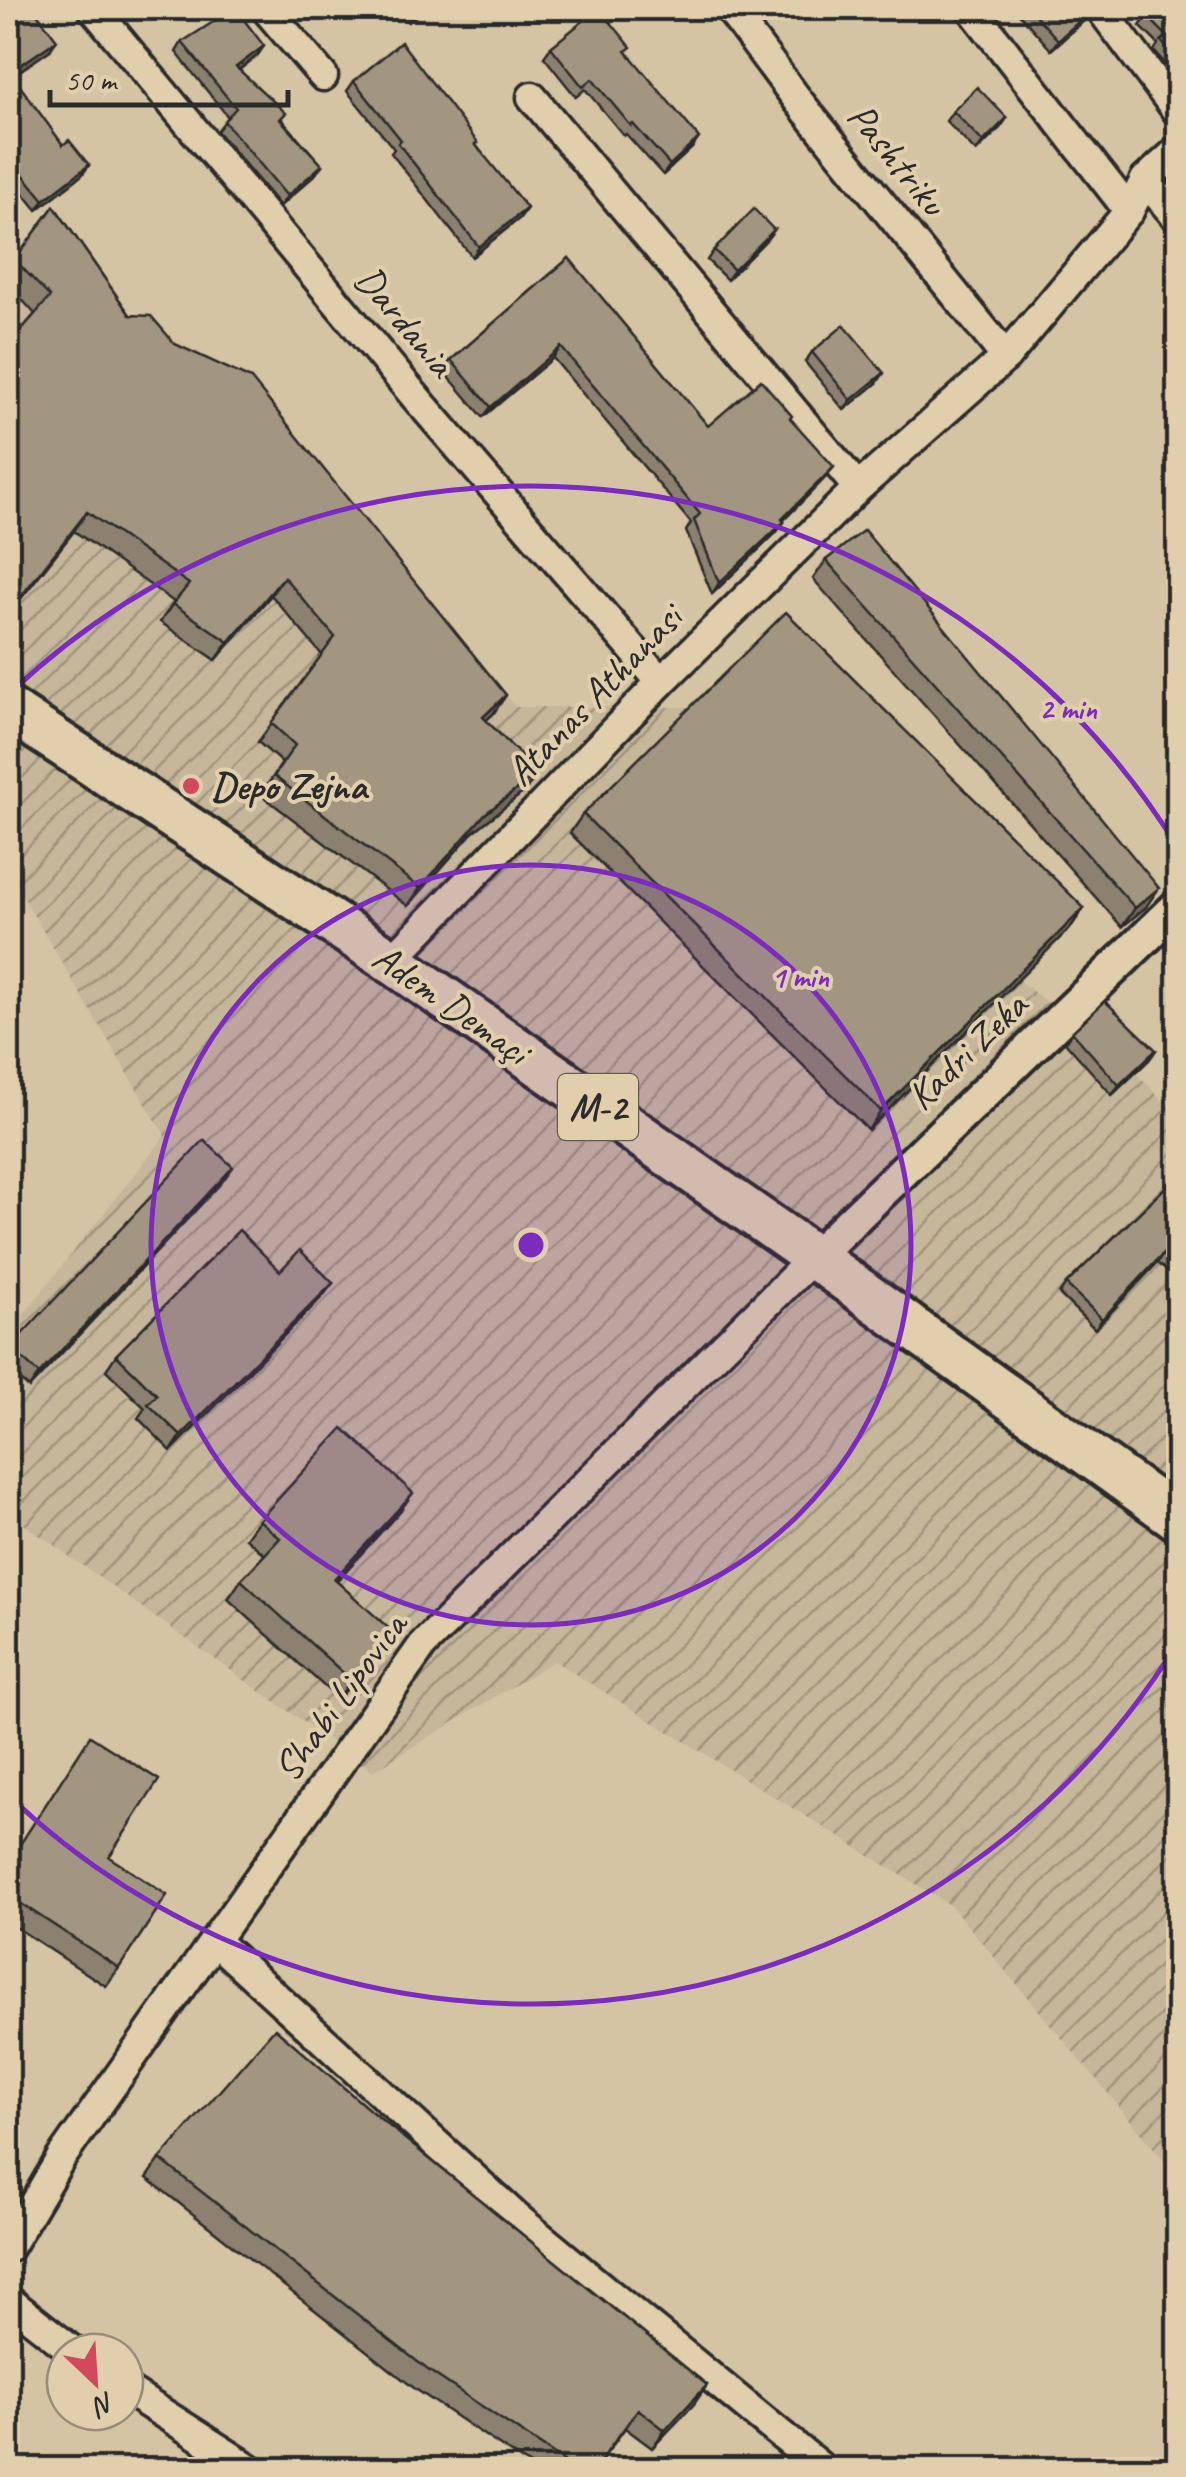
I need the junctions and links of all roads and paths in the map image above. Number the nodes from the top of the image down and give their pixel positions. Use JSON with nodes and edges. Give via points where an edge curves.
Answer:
{"nodes":[{"id":1,"x":93,"y":8,"type":"edge"},
{"id":2,"x":265,"y":8,"type":"edge"},
{"id":3,"x":729,"y":8,"type":"edge"},
{"id":4,"x":971,"y":8,"type":"edge"},
{"id":5,"x":1100,"y":8,"type":"edge"},
{"id":6,"x":323,"y":76,"type":"dead end"},
{"id":7,"x":532,"y":96,"type":"dead end"},
{"id":8,"x":1178,"y":112,"type":"edge"},
{"id":9,"x":1178,"y":150,"type":"edge"},
{"id":10,"x":1144,"y":180,"type":"junction"},
{"id":11,"x":1128,"y":210,"type":"junction"},
{"id":12,"x":1178,"y":219,"type":"edge"},
{"id":13,"x":1006,"y":357,"type":"junction"},
{"id":14,"x":858,"y":488,"type":"junction"},
{"id":15,"x":661,"y":682,"type":"junction"},
{"id":16,"x":8,"y":709,"type":"edge"},
{"id":17,"x":1178,"y":906,"type":"edge"},
{"id":18,"x":391,"y":961,"type":"junction"},
{"id":19,"x":814,"y":1258,"type":"junction"},
{"id":20,"x":1178,"y":1519,"type":"edge"},
{"id":21,"x":214,"y":1941,"type":"junction"},
{"id":22,"x":8,"y":2248,"type":"edge"},
{"id":23,"x":8,"y":2300,"type":"edge"},
{"id":24,"x":49,"y":2332,"type":"edge"},
{"id":25,"x":145,"y":2402,"type":"edge"},
{"id":26,"x":252,"y":2470,"type":"edge"},
{"id":27,"x":824,"y":2470,"type":"edge"}],
"edges":[{"from":1,"to":15,"type":"street","name":"Dardania"},
{"from":2,"to":6,"type":"street"},
{"from":3,"to":13,"type":"street","name":"Pashtriku"},
{"from":4,"to":11,"type":"street"},
{"from":5,"to":8,"type":"street"},
{"from":7,"to":14,"type":"street"},
{"from":9,"to":10,"type":"street","name":"Atanas Athanasi"},
{"from":10,"to":11,"type":"street","name":"Atanas Athanasi"},
{"from":10,"to":12,"type":"street"},
{"from":11,"to":13,"type":"street","name":"Atanas Athanasi"},
{"from":13,"to":14,"type":"street","name":"Atanas Athanasi"},
{"from":14,"to":15,"type":"street","name":"Atanas Athanasi"},
{"from":15,"to":18,"type":"street","name":"Atanas Athanasi"},
{"from":16,"to":18,"type":"main road","name":"Adem Demaçi","number":"M-2"},
{"from":17,"to":19,"type":"street","name":"Kadri Zeka"},
{"from":18,"to":19,"type":"main road","name":"Adem Demaçi","number":"M-2"},
{"from":19,"to":20,"type":"main road","name":"Adem Demaçi","number":"M-2"},
{"from":19,"to":21,"type":"street","name":"Shabi Lipovica","via":[[422,1645]]},
{"from":21,"to":22,"type":"street","name":"Shabi Lipovica","via":[[62,2158]]},
{"from":21,"to":27,"type":"street","via":[[515,2216]]},
{"from":23,"to":24,"type":"street"},
{"from":25,"to":26,"type":"street"}]}
